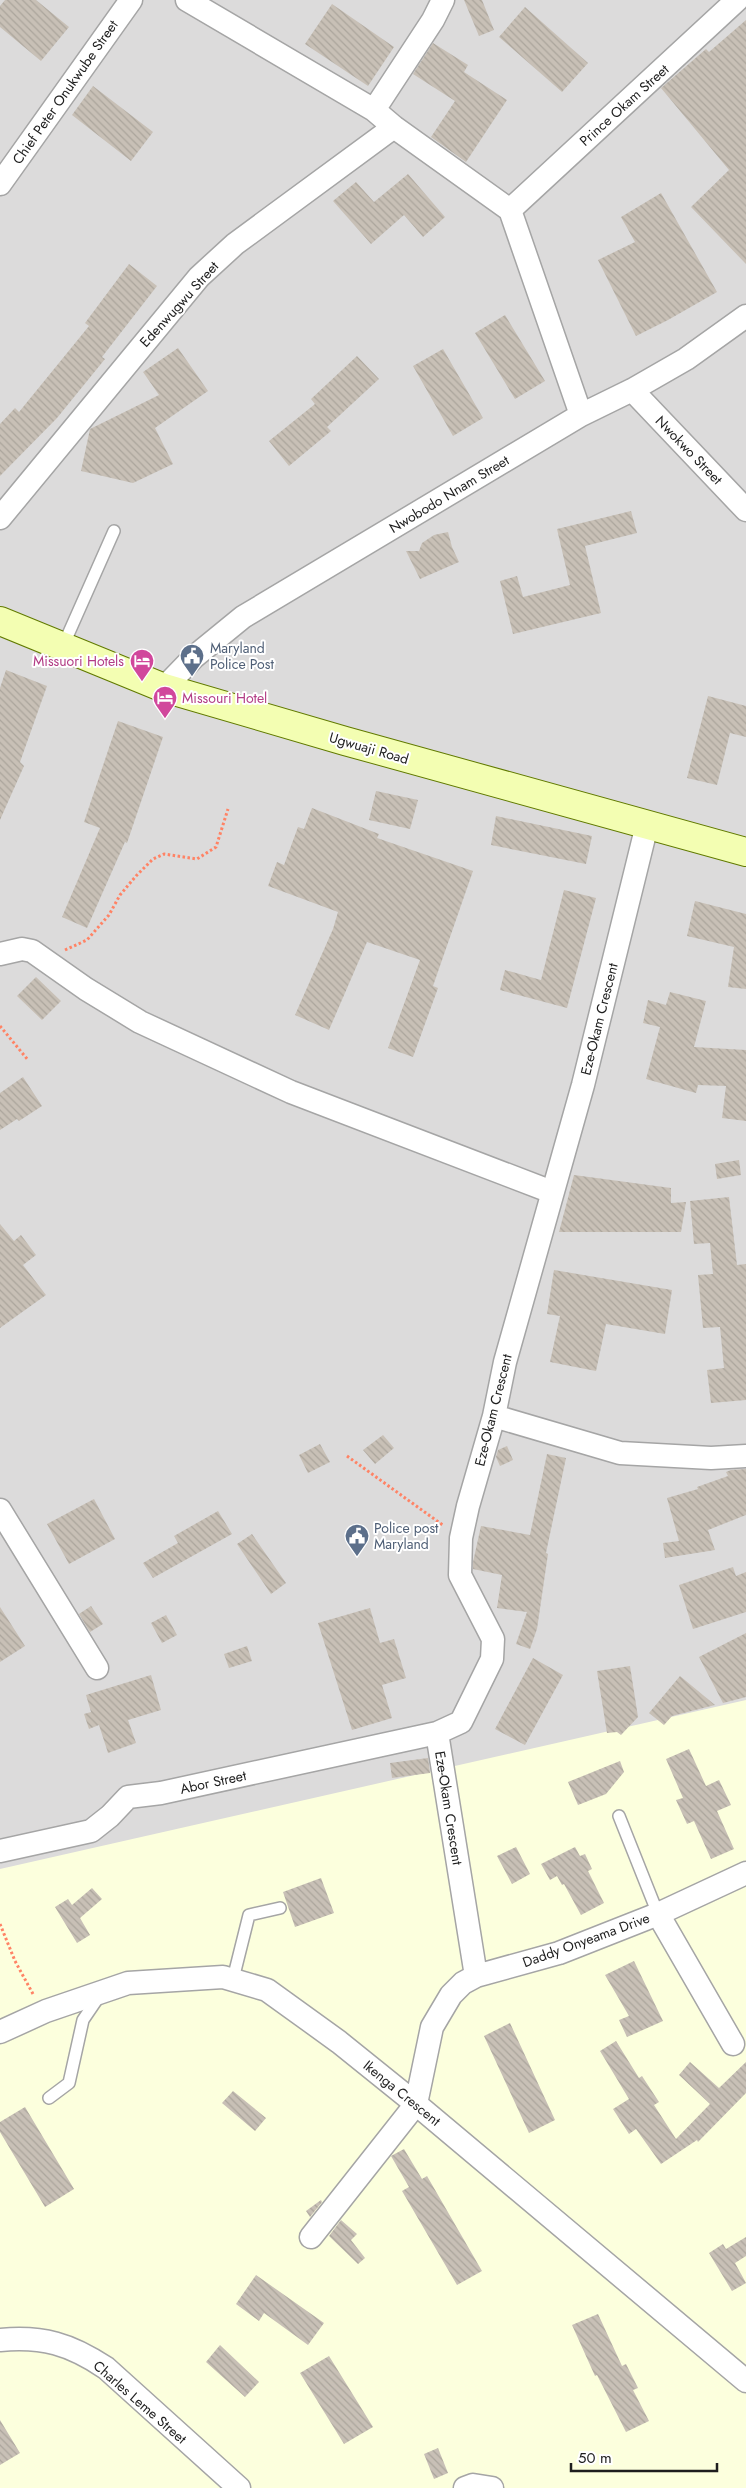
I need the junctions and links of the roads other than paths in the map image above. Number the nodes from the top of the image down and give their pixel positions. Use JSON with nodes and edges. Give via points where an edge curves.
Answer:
{"nodes":[{"id":1,"x":131,"y":0,"type":"edge"},
{"id":2,"x":187,"y":0,"type":"edge"},
{"id":3,"x":443,"y":0,"type":"edge"},
{"id":4,"x":737,"y":0,"type":"edge"},
{"id":5,"x":374,"y":110,"type":"junction"},
{"id":6,"x":394,"y":127,"type":"junction"},
{"id":7,"x":0,"y":184,"type":"edge"},
{"id":8,"x":510,"y":210,"type":"junction"},
{"id":9,"x":746,"y":316,"type":"edge"},
{"id":10,"x":632,"y":390,"type":"junction"},
{"id":11,"x":581,"y":415,"type":"junction"},
{"id":12,"x":746,"y":510,"type":"edge"},
{"id":13,"x":0,"y":518,"type":"edge"},
{"id":14,"x":114,"y":531,"type":"dead end"},
{"id":15,"x":0,"y":621,"type":"edge"},
{"id":16,"x":63,"y":646,"type":"junction"},
{"id":17,"x":164,"y":688,"type":"junction"},
{"id":18,"x":647,"y":825,"type":"junction"},
{"id":19,"x":746,"y":852,"type":"edge"},
{"id":20,"x":0,"y":954,"type":"edge"},
{"id":21,"x":552,"y":1192,"type":"junction"},
{"id":22,"x":494,"y":1416,"type":"junction"},
{"id":23,"x":746,"y":1456,"type":"edge"},
{"id":24,"x":0,"y":1510,"type":"edge"},
{"id":25,"x":98,"y":1668,"type":"dead end"},
{"id":26,"x":437,"y":1733,"type":"junction"},
{"id":27,"x":619,"y":1816,"type":"dead end"},
{"id":28,"x":0,"y":1851,"type":"edge"},
{"id":29,"x":746,"y":1873,"type":"edge"},
{"id":30,"x":280,"y":1908,"type":"dead end"},
{"id":31,"x":658,"y":1914,"type":"junction"},
{"id":32,"x":476,"y":1976,"type":"junction"},
{"id":33,"x":233,"y":1979,"type":"junction"},
{"id":34,"x":104,"y":1989,"type":"junction"},
{"id":35,"x":0,"y":2032,"type":"edge"},
{"id":36,"x":733,"y":2044,"type":"dead end"},
{"id":37,"x":49,"y":2098,"type":"dead end"},
{"id":38,"x":416,"y":2104,"type":"junction"},
{"id":39,"x":311,"y":2238,"type":"dead end"},
{"id":40,"x":0,"y":2340,"type":"edge"},
{"id":41,"x":746,"y":2381,"type":"edge"},
{"id":42,"x":239,"y":2488,"type":"edge"},
{"id":43,"x":466,"y":2488,"type":"edge"},
{"id":44,"x":492,"y":2488,"type":"edge"}],
"edges":[{"from":1,"to":7,"type":"street","name":"Chief Peter Onukwube Street"},
{"from":2,"to":5,"type":"street"},
{"from":3,"to":5,"type":"street"},
{"from":4,"to":8,"type":"street","name":"Prince Okam Street"},
{"from":5,"to":6,"type":"street"},
{"from":6,"to":8,"type":"street"},
{"from":6,"to":13,"type":"street","name":"Edenwugwu Street","via":[[235,244],[199,277]]},
{"from":8,"to":11,"type":"street"},
{"from":9,"to":10,"type":"street","name":"Nwobodo Nnam Street","via":[[686,359]]},
{"from":10,"to":11,"type":"street","name":"Nwobodo Nnam Street"},
{"from":10,"to":12,"type":"street","name":"Nwokwo Street"},
{"from":11,"to":17,"type":"street","name":"Nwobodo Nnam Street","via":[[243,617],[194,657]]},
{"from":14,"to":16,"type":"lane"},
{"from":15,"to":16,"type":"main road","name":"Ugwuaji Road"},
{"from":16,"to":17,"type":"main road","name":"Ugwuaji Road"},
{"from":17,"to":18,"type":"main road","name":"Ugwuaji Road"},
{"from":18,"to":19,"type":"main road","name":"Ugwuaji Road"},
{"from":18,"to":21,"type":"street","name":"Eze-Okam Crescent","via":[[583,1085]]},
{"from":20,"to":21,"type":"street","via":[[22,949],[32,951],[140,1022],[292,1092]]},
{"from":21,"to":22,"type":"street","name":"Eze-Okam Crescent","via":[[504,1362]]},
{"from":22,"to":23,"type":"street","via":[[620,1453],[711,1458]]},
{"from":22,"to":26,"type":"street","name":"Eze-Okam Crescent","via":[[461,1538],[460,1575],[493,1639],[492,1660],[461,1722]]},
{"from":24,"to":25,"type":"street"},
{"from":26,"to":28,"type":"street","name":"Abor Street","via":[[161,1793],[131,1796],[100,1826],[91,1830]]},
{"from":26,"to":32,"type":"street","name":"Eze-Okam Crescent"},
{"from":27,"to":31,"type":"lane"},
{"from":29,"to":31,"type":"street","name":"Daddy Onyeama Drive"},
{"from":30,"to":33,"type":"lane","via":[[249,1915]]},
{"from":31,"to":32,"type":"street","name":"Daddy Onyeama Drive","via":[[559,1953]]},
{"from":31,"to":36,"type":"street"},
{"from":32,"to":38,"type":"street","name":"Daddy Onyeama Drive","via":[[451,1995],[437,2015]]},
{"from":33,"to":34,"type":"street","name":"Ikenga Crescent","via":[[154,1980]]},
{"from":33,"to":38,"type":"street","name":"Ikenga Crescent","via":[[266,1990],[339,2042]]},
{"from":34,"to":35,"type":"street","name":"Ikenga Crescent"},
{"from":34,"to":37,"type":"lane","via":[[83,2020],[69,2083]]},
{"from":38,"to":39,"type":"street"},
{"from":38,"to":41,"type":"street","name":"Ikenga Crescent"},
{"from":40,"to":42,"type":"street","name":"Charles Leme Street","via":[[52,2341],[85,2354],[106,2368]]},
{"from":43,"to":44,"type":"street","via":[[473,2485]]}]}
